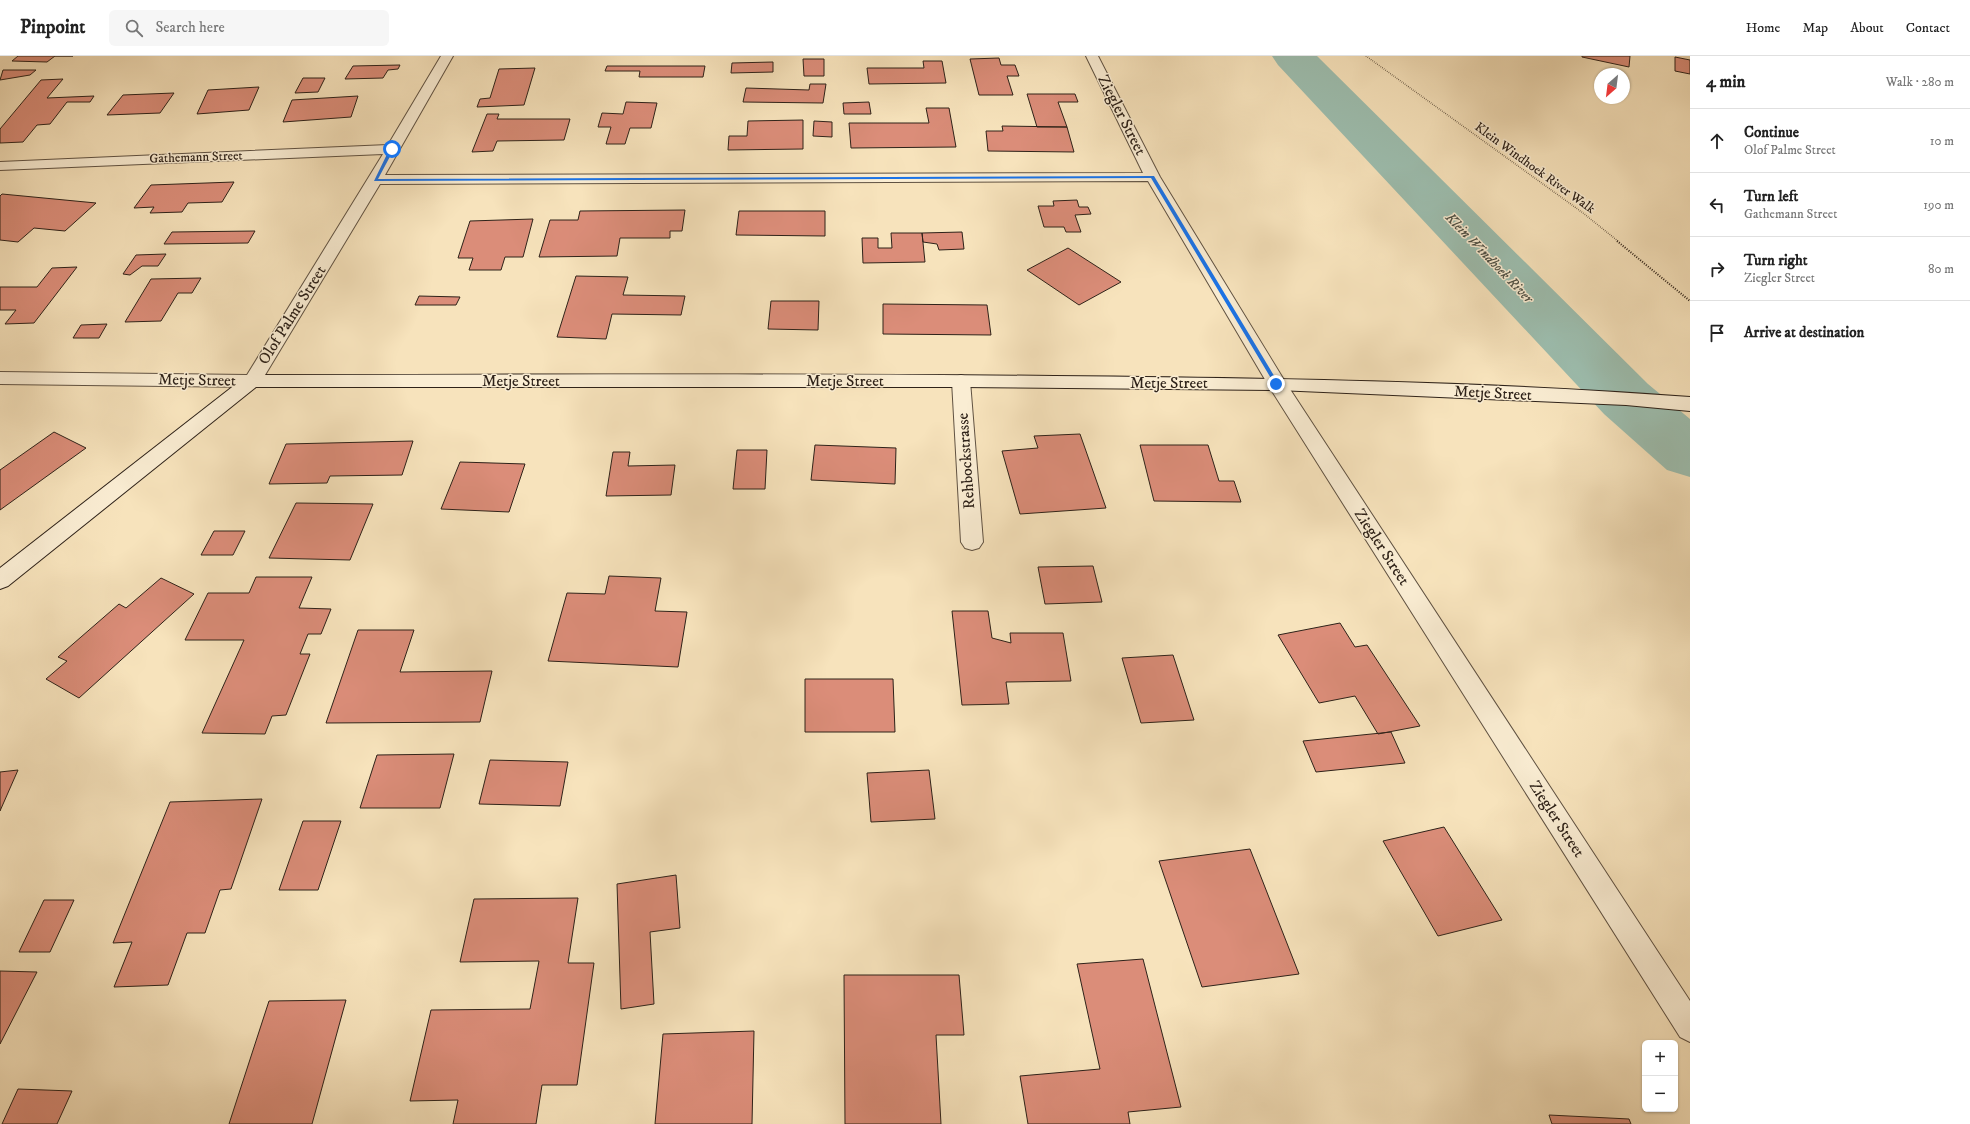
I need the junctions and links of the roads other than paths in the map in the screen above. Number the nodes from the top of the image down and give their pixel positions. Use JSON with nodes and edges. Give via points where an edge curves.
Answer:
{"nodes":[{"id":1,"x":447,"y":56,"type":"edge"},
{"id":2,"x":1092,"y":56,"type":"edge"},
{"id":3,"x":392,"y":149,"type":"junction"},
{"id":4,"x":0,"y":166,"type":"edge"},
{"id":5,"x":1153,"y":177,"type":"junction"},
{"id":6,"x":375,"y":180,"type":"junction"},
{"id":7,"x":0,"y":378,"type":"edge"},
{"id":8,"x":252,"y":381,"type":"junction"},
{"id":9,"x":961,"y":381,"type":"junction"},
{"id":10,"x":1276,"y":384,"type":"junction"},
{"id":11,"x":1690,"y":404,"type":"edge"},
{"id":12,"x":972,"y":542,"type":"dead end"},
{"id":13,"x":0,"y":580,"type":"edge"},
{"id":14,"x":1690,"y":1027,"type":"edge"}],
"edges":[{"from":1,"to":3,"type":"street","name":"Olof Palme Street"},
{"from":2,"to":5,"type":"street","name":"Ziegler Street"},
{"from":3,"to":4,"type":"street","name":"Gathemann Street"},
{"from":3,"to":6,"type":"street","name":"Olof Palme Street"},
{"from":5,"to":6,"type":"street"},
{"from":5,"to":10,"type":"street","name":"Ziegler Street"},
{"from":6,"to":8,"type":"street","name":"Olof Palme Street"},
{"from":7,"to":8,"type":"street","name":"Metje Street"},
{"from":8,"to":9,"type":"street","name":"Metje Street"},
{"from":8,"to":13,"type":"street","name":"Olof Palme Street"},
{"from":9,"to":10,"type":"street","name":"Metje Street"},
{"from":9,"to":12,"type":"street","name":"Rehbockstrasse"},
{"from":10,"to":11,"type":"street","name":"Metje Street"},
{"from":10,"to":14,"type":"street","name":"Ziegler Street"}]}
